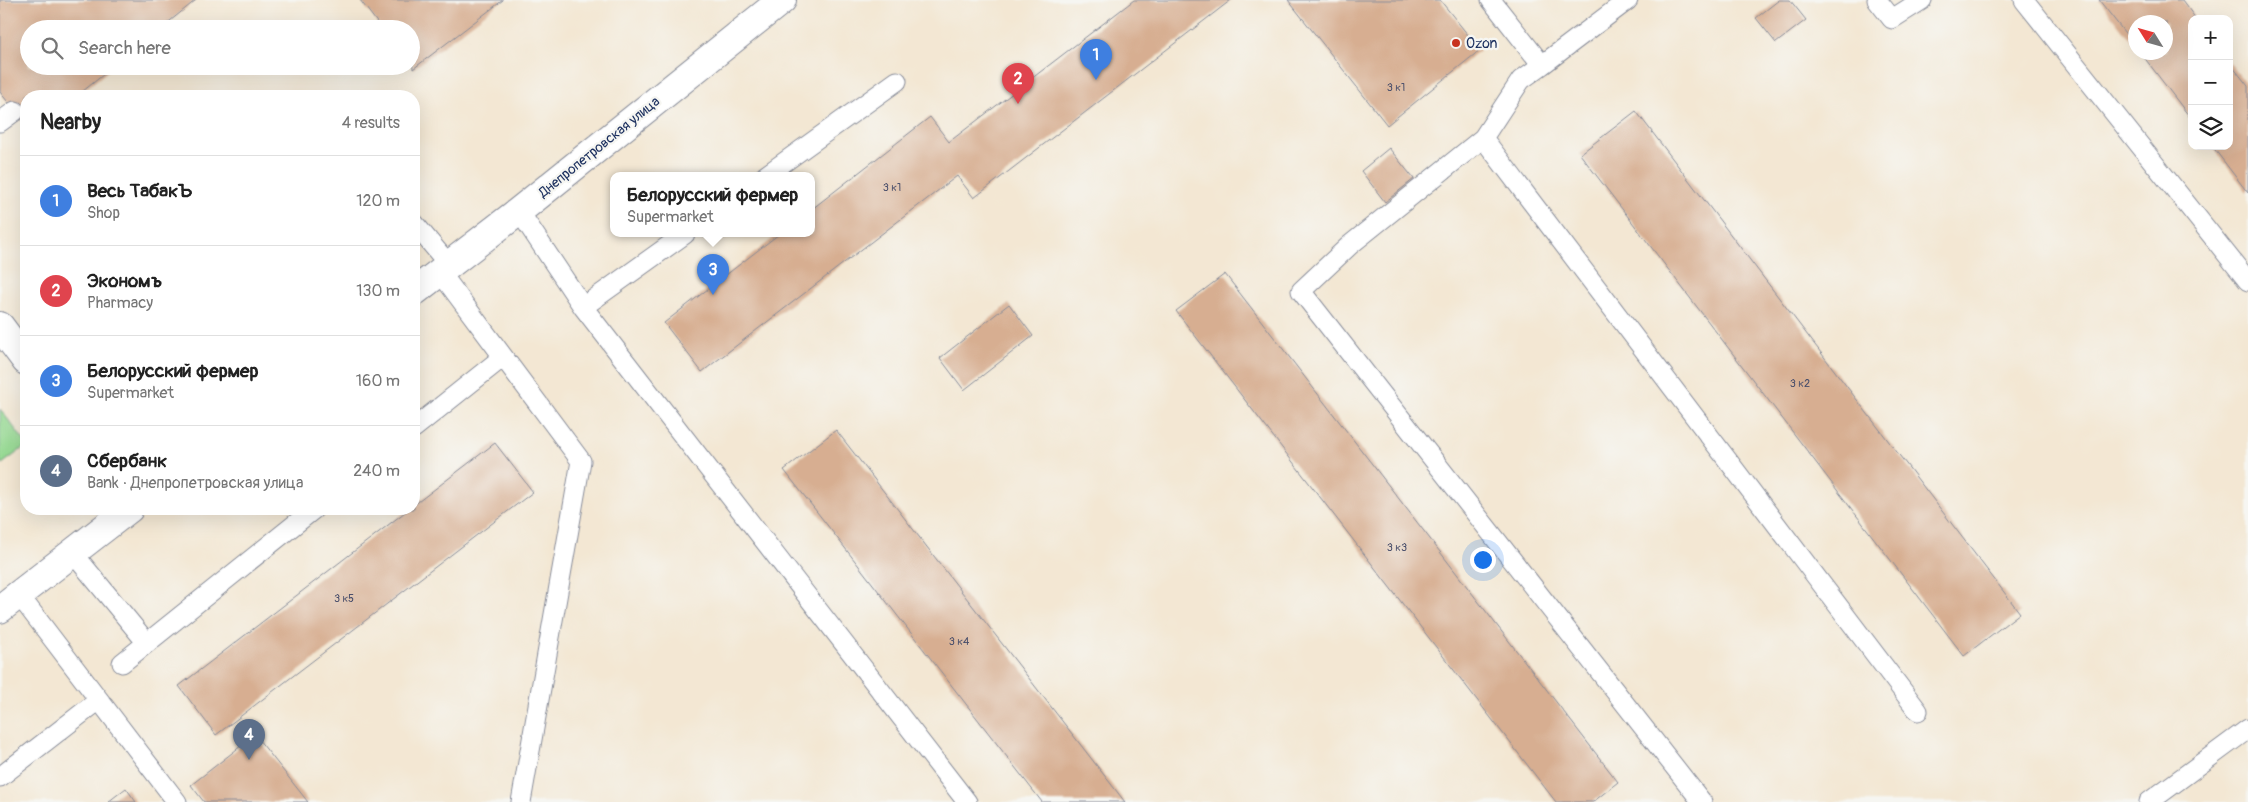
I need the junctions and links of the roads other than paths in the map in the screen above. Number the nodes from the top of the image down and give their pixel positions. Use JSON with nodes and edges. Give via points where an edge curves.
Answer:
{"nodes":[{"id":1,"x":782,"y":0,"type":"edge"},
{"id":2,"x":1491,"y":0,"type":"edge"},
{"id":3,"x":1628,"y":0,"type":"edge"},
{"id":4,"x":1876,"y":0,"type":"edge"},
{"id":5,"x":1922,"y":0,"type":"edge"},
{"id":6,"x":2024,"y":0,"type":"edge"},
{"id":7,"x":1542,"y":65,"type":"junction"},
{"id":8,"x":897,"y":81,"type":"dead end"},
{"id":9,"x":16,"y":111,"type":"dead end"},
{"id":10,"x":0,"y":122,"type":"edge"},
{"id":11,"x":1484,"y":138,"type":"junction"},
{"id":12,"x":771,"y":172,"type":"edge"},
{"id":13,"x":520,"y":211,"type":"junction"},
{"id":14,"x":420,"y":233,"type":"edge"},
{"id":15,"x":682,"y":237,"type":"edge"},
{"id":16,"x":444,"y":268,"type":"junction"},
{"id":17,"x":2248,"y":281,"type":"edge"},
{"id":18,"x":420,"y":287,"type":"edge"},
{"id":19,"x":583,"y":307,"type":"junction"},
{"id":20,"x":0,"y":326,"type":"edge"},
{"id":21,"x":20,"y":353,"type":"edge"},
{"id":22,"x":503,"y":357,"type":"junction"},
{"id":23,"x":420,"y":423,"type":"edge"},
{"id":24,"x":121,"y":515,"type":"edge"},
{"id":25,"x":307,"y":515,"type":"edge"},
{"id":26,"x":73,"y":553,"type":"junction"},
{"id":27,"x":10,"y":602,"type":"edge"},
{"id":28,"x":147,"y":643,"type":"junction"},
{"id":29,"x":122,"y":663,"type":"dead end"},
{"id":30,"x":99,"y":700,"type":"junction"},
{"id":31,"x":1918,"y":711,"type":"dead end"},
{"id":32,"x":2248,"y":729,"type":"edge"},
{"id":33,"x":0,"y":777,"type":"edge"},
{"id":34,"x":177,"y":802,"type":"edge"},
{"id":35,"x":521,"y":802,"type":"edge"},
{"id":36,"x":967,"y":802,"type":"edge"},
{"id":37,"x":1702,"y":802,"type":"edge"},
{"id":38,"x":2149,"y":802,"type":"edge"}],
"edges":[{"from":1,"to":13,"type":"street","name":"Днепропетровская улица"},
{"from":2,"to":7,"type":"lane"},
{"from":3,"to":7,"type":"lane"},
{"from":4,"to":5,"type":"lane","via":[[1892,19]]},
{"from":6,"to":17,"type":"lane"},
{"from":7,"to":11,"type":"lane","via":[[1521,80]]},
{"from":8,"to":12,"type":"lane"},
{"from":9,"to":10,"type":"lane"},
{"from":11,"to":31,"type":"lane"},
{"from":11,"to":37,"type":"lane","via":[[1350,245],[1301,291]]},
{"from":13,"to":16,"type":"street","name":"Днепропетровская улица"},
{"from":13,"to":19,"type":"lane"},
{"from":14,"to":16,"type":"lane"},
{"from":15,"to":19,"type":"lane"},
{"from":16,"to":18,"type":"street","name":"Днепропетровская улица"},
{"from":16,"to":22,"type":"lane"},
{"from":19,"to":36,"type":"lane"},
{"from":20,"to":21,"type":"street"},
{"from":22,"to":23,"type":"lane"},
{"from":22,"to":35,"type":"lane","via":[[580,461]]},
{"from":24,"to":26,"type":"street"},
{"from":25,"to":28,"type":"lane"},
{"from":26,"to":27,"type":"street"},
{"from":26,"to":28,"type":"lane"},
{"from":27,"to":30,"type":"lane"},
{"from":28,"to":29,"type":"lane"},
{"from":30,"to":33,"type":"lane"},
{"from":30,"to":34,"type":"lane"},
{"from":32,"to":38,"type":"lane"}]}
